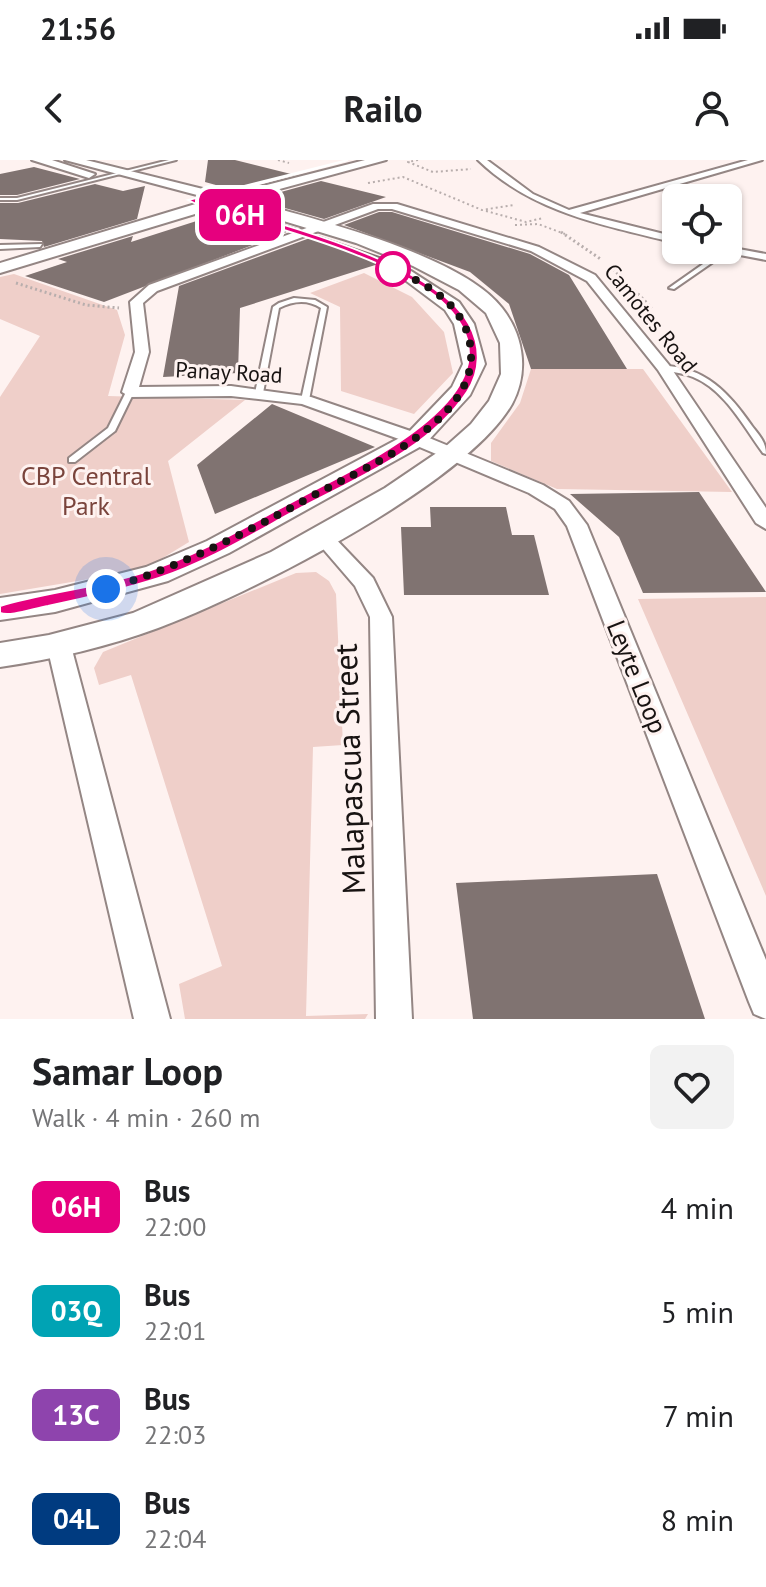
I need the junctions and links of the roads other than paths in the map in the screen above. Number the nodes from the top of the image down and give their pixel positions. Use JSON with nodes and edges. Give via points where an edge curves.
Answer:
{"nodes":[{"id":1,"x":38,"y":160,"type":"edge"},
{"id":2,"x":71,"y":160,"type":"edge"},
{"id":3,"x":174,"y":160,"type":"edge"},
{"id":4,"x":345,"y":160,"type":"edge"},
{"id":5,"x":380,"y":160,"type":"edge"},
{"id":6,"x":482,"y":160,"type":"edge"},
{"id":7,"x":758,"y":160,"type":"edge"},
{"id":8,"x":121,"y":173,"type":"junction"},
{"id":9,"x":103,"y":177,"type":"junction"},
{"id":10,"x":178,"y":187,"type":"junction"},
{"id":11,"x":158,"y":192,"type":"junction"},
{"id":12,"x":0,"y":199,"type":"edge"},
{"id":13,"x":247,"y":199,"type":"junction"},
{"id":14,"x":229,"y":200,"type":"junction"},
{"id":15,"x":197,"y":203,"type":"junction"},
{"id":16,"x":165,"y":208,"type":"junction"},
{"id":17,"x":568,"y":213,"type":"junction"},
{"id":18,"x":310,"y":230,"type":"junction"},
{"id":19,"x":662,"y":236,"type":"edge"},
{"id":20,"x":40,"y":245,"type":"junction"},
{"id":21,"x":0,"y":247,"type":"edge"},
{"id":22,"x":742,"y":253,"type":"edge"},
{"id":23,"x":0,"y":255,"type":"edge"},
{"id":24,"x":766,"y":257,"type":"edge"},
{"id":25,"x":707,"y":264,"type":"edge"},
{"id":26,"x":3,"y":274,"type":"edge"},
{"id":27,"x":672,"y":288,"type":"dead end"},
{"id":28,"x":664,"y":368,"type":"junction"},
{"id":29,"x":130,"y":392,"type":"junction"},
{"id":30,"x":259,"y":393,"type":"junction"},
{"id":31,"x":305,"y":400,"type":"junction"},
{"id":32,"x":416,"y":439,"type":"junction"},
{"id":33,"x":766,"y":451,"type":"edge"},
{"id":34,"x":455,"y":454,"type":"junction"},
{"id":35,"x":72,"y":460,"type":"dead end"},
{"id":36,"x":766,"y":523,"type":"edge"},
{"id":37,"x":322,"y":536,"type":"junction"},
{"id":38,"x":0,"y":609,"type":"edge"},
{"id":39,"x":59,"y":646,"type":"junction"},
{"id":40,"x":0,"y":655,"type":"edge"},
{"id":41,"x":766,"y":1002,"type":"edge"},
{"id":42,"x":152,"y":1019,"type":"edge"},
{"id":43,"x":394,"y":1019,"type":"edge"}],
"edges":[{"from":1,"to":9,"type":"street"},
{"from":2,"to":8,"type":"street"},
{"from":3,"to":8,"type":"lane"},
{"from":4,"to":14,"type":"street"},
{"from":5,"to":13,"type":"street"},
{"from":6,"to":17,"type":"street","via":[[539,201]]},
{"from":7,"to":17,"type":"street"},
{"from":8,"to":9,"type":"lane"},
{"from":8,"to":10,"type":"street"},
{"from":9,"to":11,"type":"street"},
{"from":9,"to":12,"type":"lane"},
{"from":10,"to":14,"type":"street"},
{"from":10,"to":15,"type":"street"},
{"from":11,"to":15,"type":"street"},
{"from":11,"to":16,"type":"street","via":[[169,201]]},
{"from":13,"to":14,"type":"street"},
{"from":13,"to":18,"type":"street"},
{"from":14,"to":15,"type":"street"},
{"from":14,"to":15,"type":"street"},
{"from":14,"to":15,"type":"street"},
{"from":14,"to":18,"type":"street"},
{"from":15,"to":16,"type":"street"},
{"from":15,"to":26,"type":"street"},
{"from":16,"to":20,"type":"street"},
{"from":17,"to":19,"type":"street"},
{"from":18,"to":28,"type":"street","name":"Camotes Road","via":[[387,206],[535,249],[591,278]]},
{"from":18,"to":29,"type":"street","name":"Panay Road","via":[[141,294],[137,308],[142,352]]},
{"from":18,"to":32,"type":"street","via":[[411,276],[444,299],[464,324],[474,364],[462,390]]},
{"from":18,"to":34,"type":"street","via":[[434,268],[495,311],[514,367],[504,399]]},
{"from":20,"to":21,"type":"lane"},
{"from":20,"to":23,"type":"street"},
{"from":22,"to":24,"type":"street"},
{"from":25,"to":27,"type":"lane"},
{"from":28,"to":33,"type":"lane","via":[[710,378]]},
{"from":28,"to":36,"type":"street","name":"Camotes Road"},
{"from":29,"to":30,"type":"street","name":"Panay Road"},
{"from":29,"to":35,"type":"lane","name":"Panay Road","via":[[112,429]]},
{"from":30,"to":31,"type":"street","name":"Panay Road"},
{"from":30,"to":31,"type":"lane","via":[[276,307],[308,300],[324,307]]},
{"from":31,"to":32,"type":"street","name":"Panay Road"},
{"from":32,"to":34,"type":"street","name":"Leyte Loop"},
{"from":32,"to":38,"type":"street","via":[[218,547],[157,574],[68,598]]},
{"from":34,"to":37,"type":"street"},
{"from":34,"to":41,"type":"street","name":"Leyte Loop","via":[[536,489],[562,505],[577,525]]},
{"from":37,"to":39,"type":"street","via":[[239,583]]},
{"from":37,"to":43,"type":"street","name":"Malapascua Street","via":[[365,583],[381,617]]},
{"from":39,"to":40,"type":"street"},
{"from":39,"to":42,"type":"street"}]}
